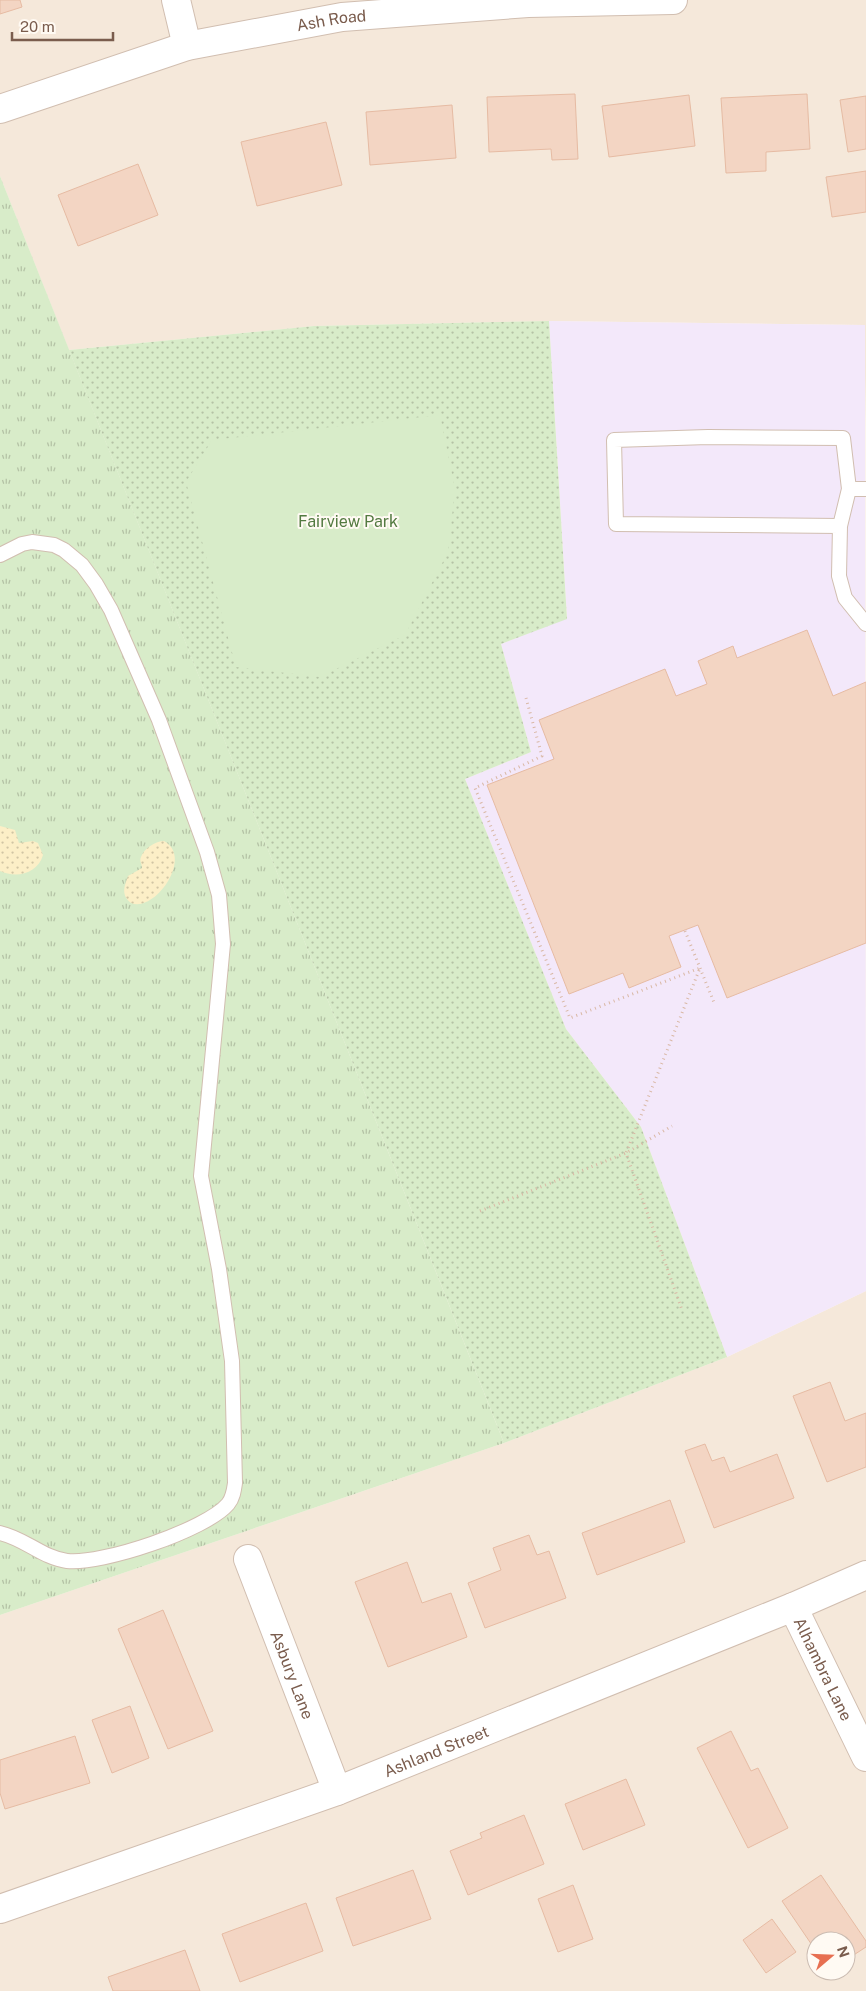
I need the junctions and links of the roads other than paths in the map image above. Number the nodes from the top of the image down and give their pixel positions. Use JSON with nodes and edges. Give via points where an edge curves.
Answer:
{"nodes":[{"id":1,"x":176,"y":0,"type":"edge"},
{"id":2,"x":673,"y":0,"type":"edge"},
{"id":3,"x":187,"y":46,"type":"junction"},
{"id":4,"x":0,"y":109,"type":"edge"},
{"id":5,"x":849,"y":489,"type":"junction"},
{"id":6,"x":866,"y":489,"type":"edge"},
{"id":7,"x":840,"y":526,"type":"junction"},
{"id":8,"x":0,"y":555,"type":"edge"},
{"id":9,"x":866,"y":624,"type":"edge"},
{"id":10,"x":0,"y":1533,"type":"edge"},
{"id":11,"x":248,"y":1559,"type":"dead end"},
{"id":12,"x":866,"y":1575,"type":"edge"},
{"id":13,"x":793,"y":1607,"type":"junction"},
{"id":14,"x":866,"y":1757,"type":"edge"},
{"id":15,"x":337,"y":1790,"type":"junction"},
{"id":16,"x":0,"y":1909,"type":"edge"}],
"edges":[{"from":1,"to":3,"type":"street"},
{"from":2,"to":3,"type":"street","name":"Ash Road","via":[[528,3],[342,17]]},
{"from":3,"to":4,"type":"street","name":"Ash Road"},
{"from":5,"to":6,"type":"lane"},
{"from":5,"to":7,"type":"lane"},
{"from":5,"to":7,"type":"lane","via":[[843,438],[614,440],[616,524]]},
{"from":7,"to":9,"type":"lane","via":[[839,576],[845,598]]},
{"from":8,"to":10,"type":"lane","via":[[32,542],[54,545],[82,565],[96,584],[111,610],[159,720],[207,852],[219,895],[223,944],[201,1176],[232,1361],[235,1483],[230,1502],[214,1517],[167,1537],[101,1558],[57,1559]]},
{"from":11,"to":15,"type":"street","name":"Asbury Lane"},
{"from":12,"to":13,"type":"street","name":"Ashland Street"},
{"from":13,"to":14,"type":"street","name":"Alhambra Lane"},
{"from":13,"to":15,"type":"street","name":"Ashland Street"},
{"from":15,"to":16,"type":"street","name":"Ashland Street"}]}
